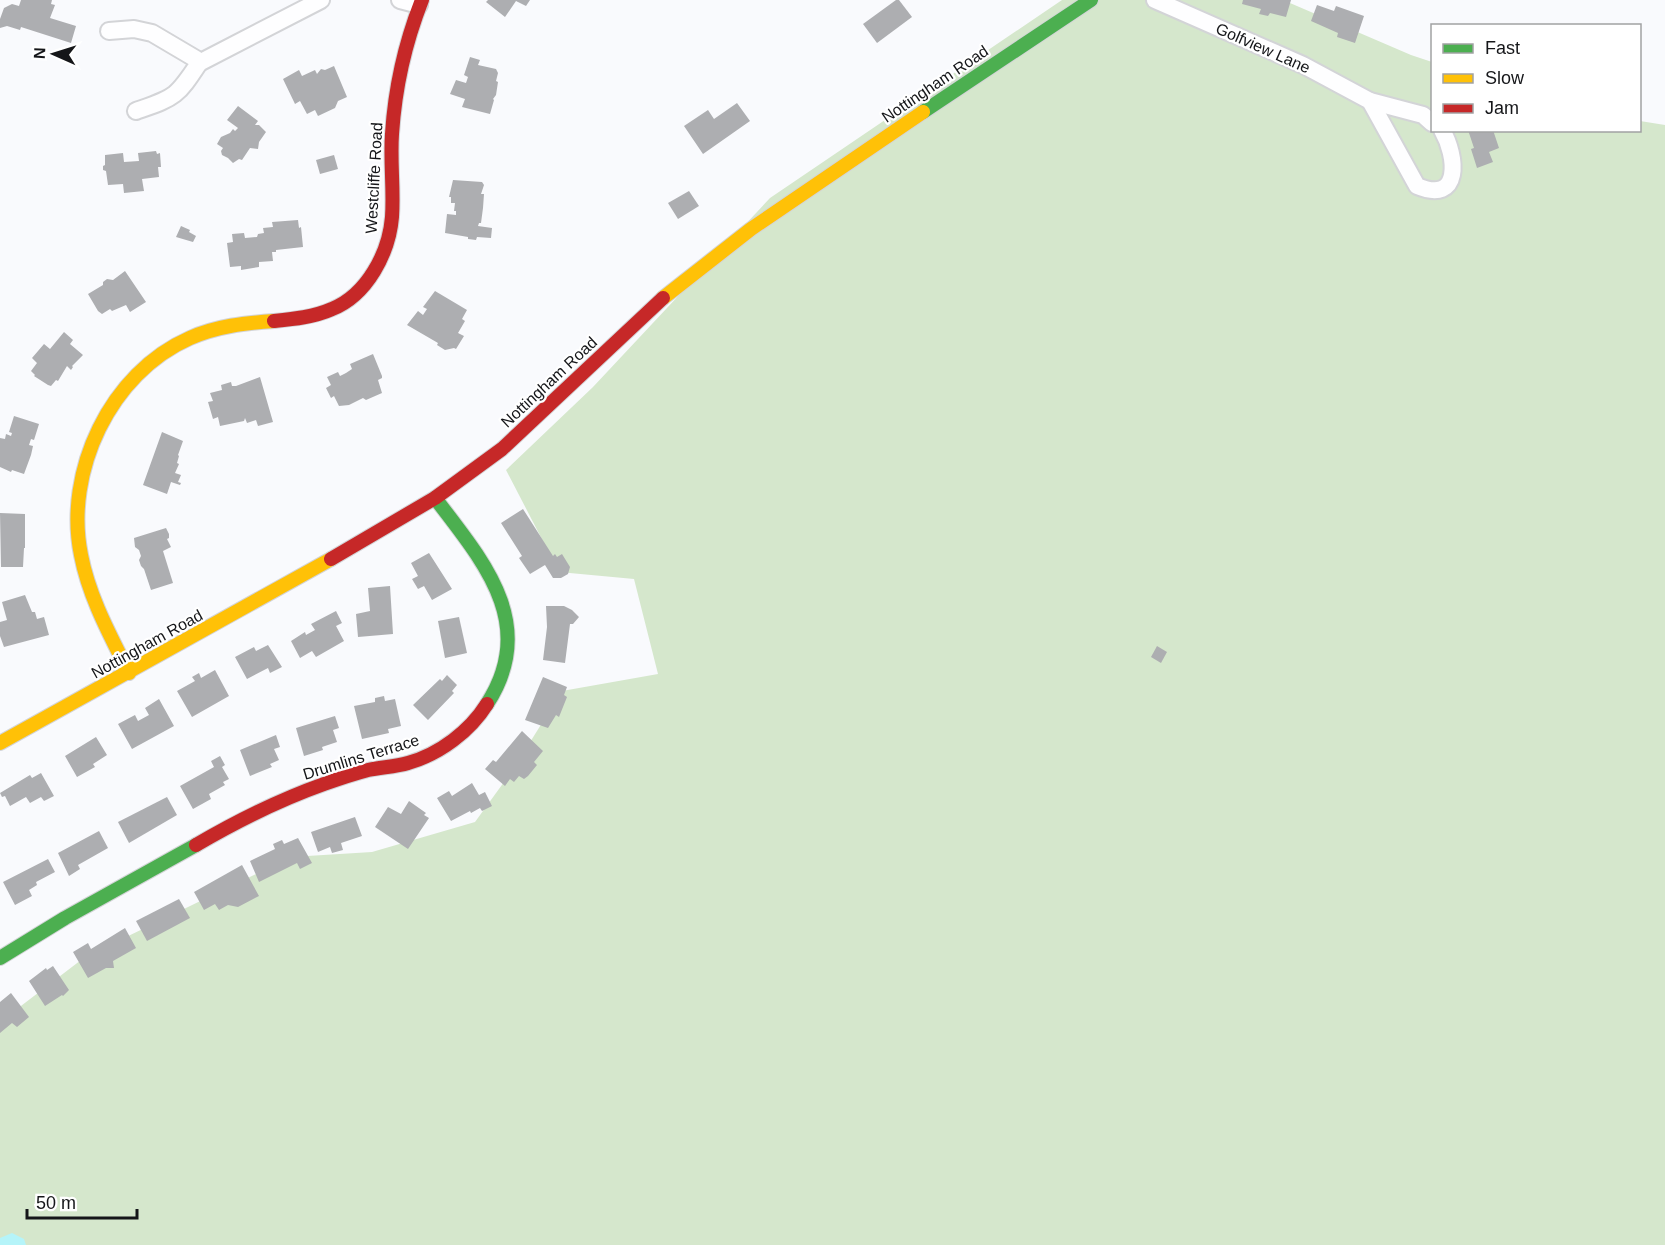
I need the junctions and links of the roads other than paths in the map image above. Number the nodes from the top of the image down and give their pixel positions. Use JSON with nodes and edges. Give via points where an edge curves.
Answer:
{"nodes":[{"id":1,"x":321,"y":0,"type":"edge"},
{"id":2,"x":400,"y":0,"type":"edge"},
{"id":3,"x":1091,"y":0,"type":"edge"},
{"id":4,"x":1155,"y":0,"type":"edge"},
{"id":5,"x":421,"y":3,"type":"edge"},
{"id":6,"x":109,"y":32,"type":"dead end"},
{"id":7,"x":199,"y":63,"type":"junction"},
{"id":8,"x":1370,"y":101,"type":"junction"},
{"id":9,"x":136,"y":111,"type":"dead end"},
{"id":10,"x":1431,"y":122,"type":"edge"},
{"id":11,"x":1443,"y":132,"type":"edge"},
{"id":12,"x":435,"y":498,"type":"junction"},
{"id":13,"x":129,"y":672,"type":"junction"},
{"id":14,"x":0,"y":743,"type":"edge"},
{"id":15,"x":0,"y":958,"type":"edge"}],
"edges":[{"from":1,"to":7,"type":"street"},
{"from":2,"to":5,"type":"street"},
{"from":3,"to":12,"type":"street","name":"Nottingham Road","via":[[751,230],[655,305],[502,449]]},
{"from":4,"to":8,"type":"street","name":"Golfview Lane","via":[[1303,65]]},
{"from":5,"to":13,"type":"street","name":"Westcliffe Road","via":[[397,91],[388,241],[362,287],[331,310],[310,317],[222,327],[188,337],[140,372],[102,422],[85,464],[78,506],[78,538],[86,576]]},
{"from":6,"to":7,"type":"street","via":[[134,29],[152,33]]},
{"from":7,"to":9,"type":"street","via":[[170,99]]},
{"from":8,"to":10,"type":"street","name":"Golfview Lane","via":[[1423,115]]},
{"from":8,"to":11,"type":"street","via":[[1417,186],[1438,190],[1447,185],[1454,173],[1452,154]]},
{"from":12,"to":13,"type":"street","name":"Nottingham Road"},
{"from":12,"to":15,"type":"street","name":"Drumlins Terrace","via":[[477,554],[506,613],[508,642],[502,678],[493,698],[473,724],[447,746],[413,761],[363,772],[261,810],[60,920]]},
{"from":13,"to":14,"type":"street","name":"Nottingham Road"}]}
